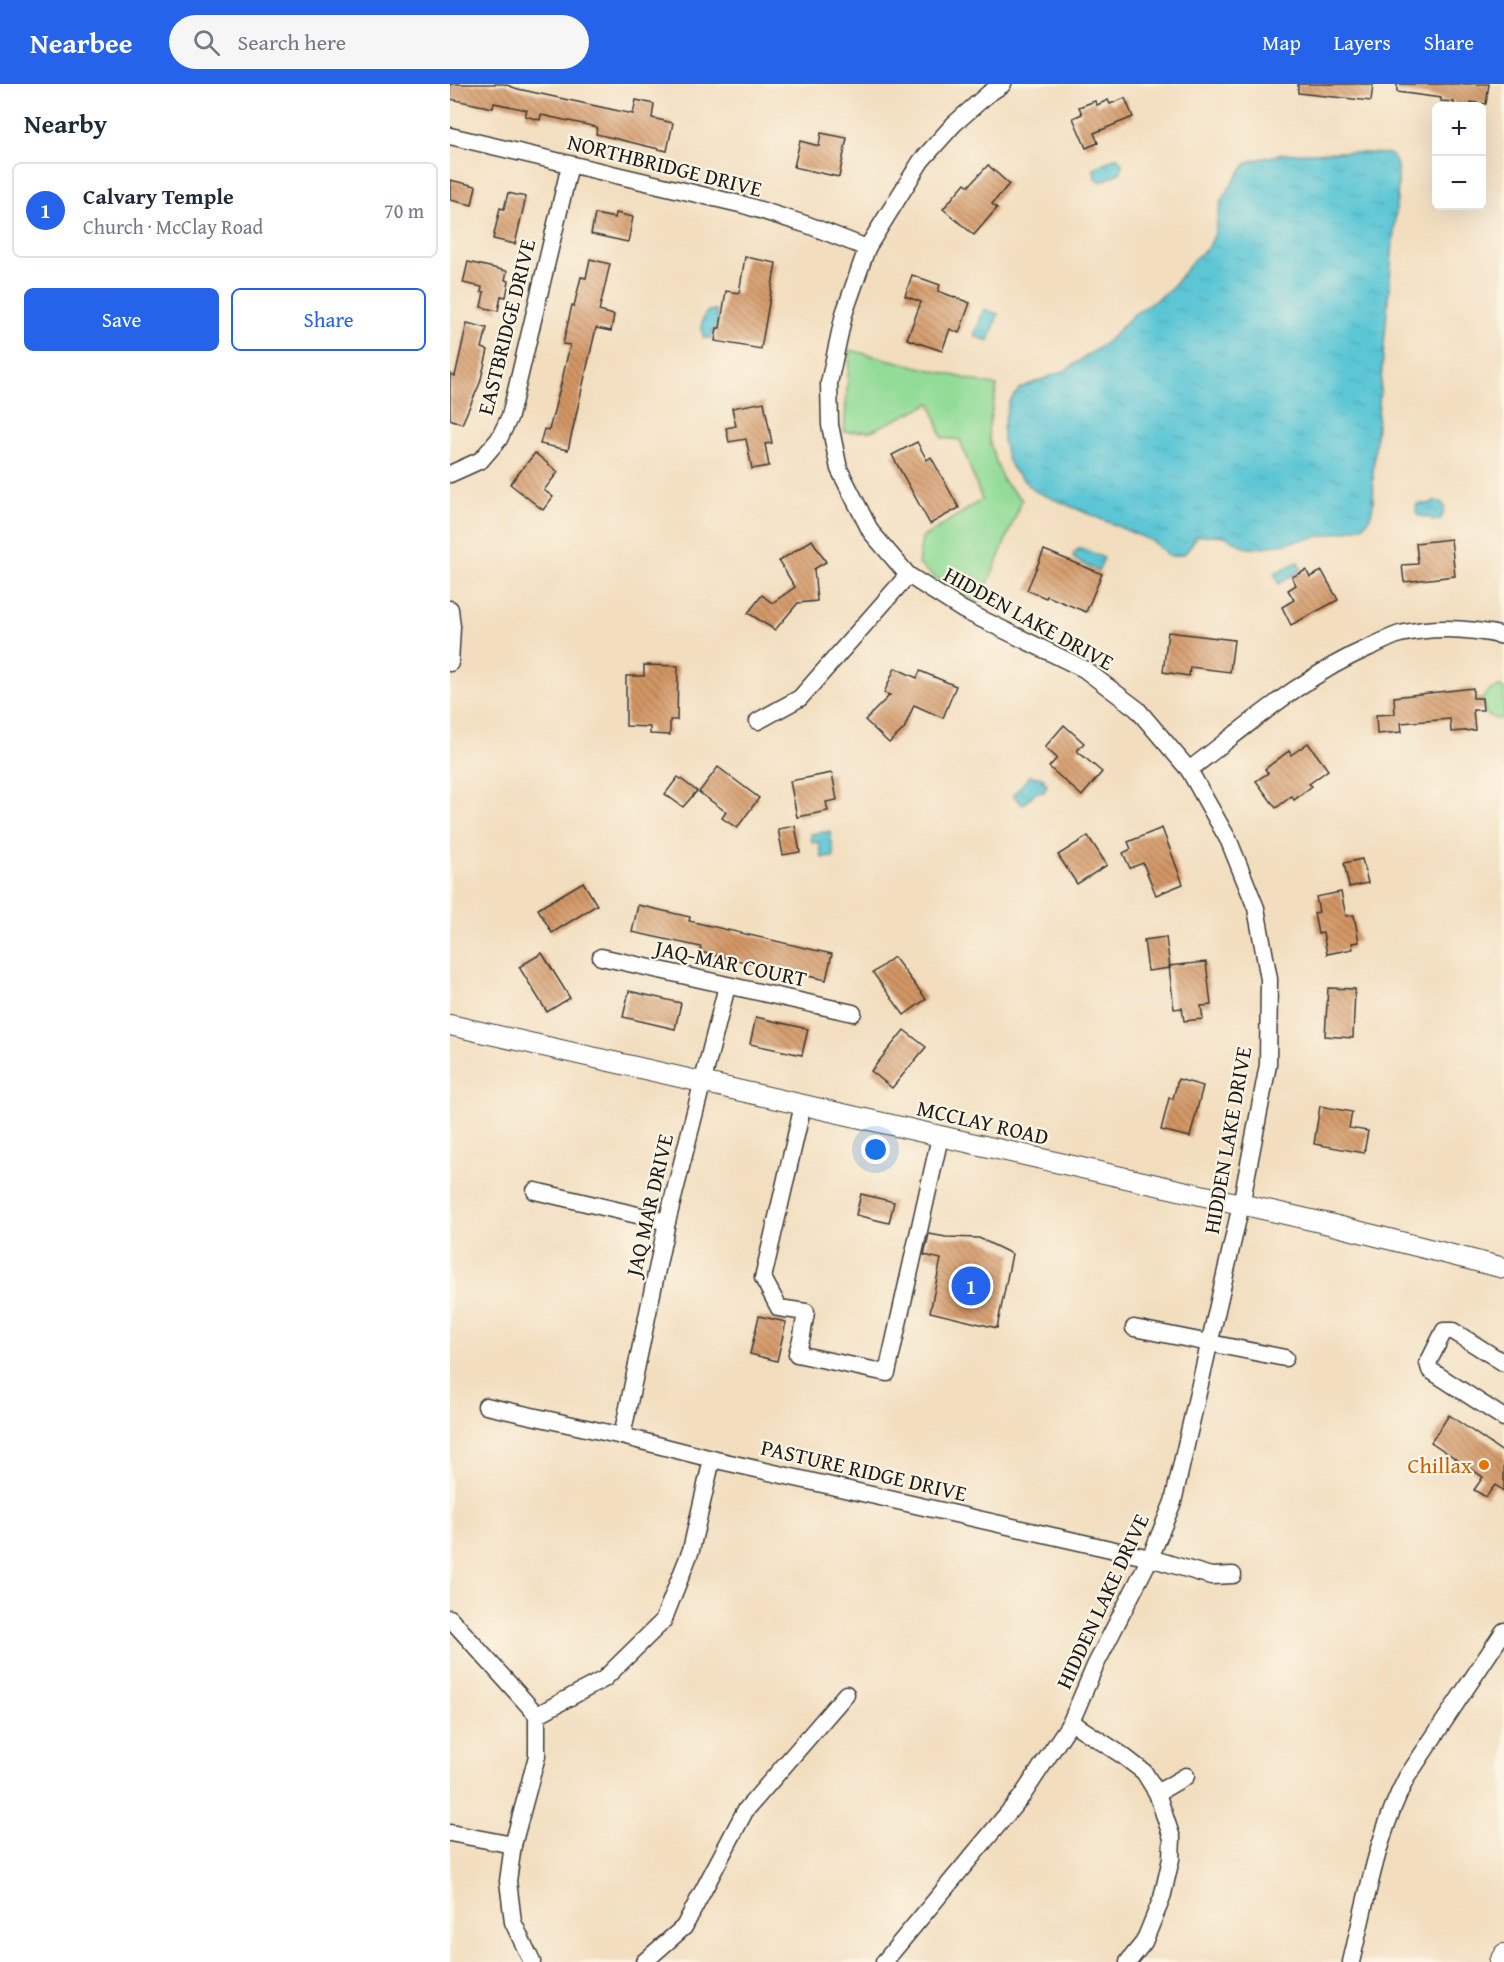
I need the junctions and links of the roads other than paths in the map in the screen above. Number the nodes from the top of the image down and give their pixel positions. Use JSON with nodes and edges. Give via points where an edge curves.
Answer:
{"nodes":[{"id":1,"x":1003,"y":84,"type":"edge"},
{"id":2,"x":450,"y":136,"type":"edge"},
{"id":3,"x":570,"y":165,"type":"junction"},
{"id":4,"x":867,"y":248,"type":"junction"},
{"id":5,"x":450,"y":474,"type":"edge"},
{"id":6,"x":908,"y":575,"type":"junction"},
{"id":7,"x":450,"y":609,"type":"edge"},
{"id":8,"x":1504,"y":636,"type":"edge"},
{"id":9,"x":450,"y":663,"type":"edge"},
{"id":10,"x":758,"y":721,"type":"dead end"},
{"id":11,"x":1189,"y":770,"type":"junction"},
{"id":12,"x":601,"y":957,"type":"dead end"},
{"id":13,"x":727,"y":986,"type":"junction"},
{"id":14,"x":853,"y":1013,"type":"dead end"},
{"id":15,"x":450,"y":1025,"type":"edge"},
{"id":16,"x":701,"y":1082,"type":"junction"},
{"id":17,"x":803,"y":1105,"type":"junction"},
{"id":18,"x":940,"y":1137,"type":"junction"},
{"id":19,"x":535,"y":1191,"type":"dead end"},
{"id":20,"x":1240,"y":1205,"type":"junction"},
{"id":21,"x":667,"y":1222,"type":"junction"},
{"id":22,"x":1504,"y":1268,"type":"edge"},
{"id":23,"x":1134,"y":1328,"type":"dead end"},
{"id":24,"x":1208,"y":1344,"type":"junction"},
{"id":25,"x":1286,"y":1358,"type":"dead end"},
{"id":26,"x":1504,"y":1363,"type":"edge"},
{"id":27,"x":486,"y":1407,"type":"dead end"},
{"id":28,"x":1504,"y":1418,"type":"edge"},
{"id":29,"x":622,"y":1436,"type":"junction"},
{"id":30,"x":712,"y":1459,"type":"junction"},
{"id":31,"x":1150,"y":1557,"type":"junction"},
{"id":32,"x":1233,"y":1575,"type":"dead end"},
{"id":33,"x":450,"y":1618,"type":"edge"},
{"id":34,"x":1504,"y":1631,"type":"edge"},
{"id":35,"x":846,"y":1694,"type":"dead end"},
{"id":36,"x":537,"y":1715,"type":"junction"},
{"id":37,"x":1071,"y":1722,"type":"junction"},
{"id":38,"x":1186,"y":1776,"type":"dead end"},
{"id":39,"x":1157,"y":1793,"type":"junction"},
{"id":40,"x":450,"y":1833,"type":"edge"},
{"id":41,"x":513,"y":1845,"type":"junction"},
{"id":42,"x":1504,"y":1954,"type":"edge"},
{"id":43,"x":532,"y":1962,"type":"edge"},
{"id":44,"x":644,"y":1962,"type":"edge"},
{"id":45,"x":884,"y":1962,"type":"edge"},
{"id":46,"x":1128,"y":1962,"type":"edge"},
{"id":47,"x":1351,"y":1962,"type":"edge"},
{"id":48,"x":1499,"y":1962,"type":"edge"}],
"edges":[{"from":1,"to":4,"type":"street","name":"HIDDEN LAKE DRIVE","via":[[954,123],[921,161]]},
{"from":2,"to":3,"type":"street","name":"NORTHBRIDGE DRIVE"},
{"from":3,"to":4,"type":"street","name":"NORTHBRIDGE DRIVE","via":[[744,206]]},
{"from":3,"to":5,"type":"street","name":"EASTBRIDGE DRIVE","via":[[510,416],[499,439],[481,460]]},
{"from":4,"to":6,"type":"street","name":"HIDDEN LAKE DRIVE","via":[[844,314],[829,383],[830,425],[839,469],[871,532]]},
{"from":6,"to":10,"type":"street","via":[[800,698]]},
{"from":6,"to":11,"type":"street","name":"HIDDEN LAKE DRIVE","via":[[963,610],[1084,669],[1137,709]]},
{"from":7,"to":9,"type":"street"},
{"from":8,"to":11,"type":"street","via":[[1441,628],[1399,634],[1309,679]]},
{"from":11,"to":20,"type":"street","name":"HIDDEN LAKE DRIVE","via":[[1229,841],[1256,908],[1269,979],[1268,1065]]},
{"from":12,"to":13,"type":"street","name":"JAQ-MAR COURT"},
{"from":13,"to":14,"type":"street","name":"JAQ-MAR COURT"},
{"from":13,"to":16,"type":"street","name":"JAQ MAR DRIVE"},
{"from":15,"to":16,"type":"main road","name":"MCCLAY ROAD"},
{"from":16,"to":17,"type":"main road","name":"MCCLAY ROAD"},
{"from":16,"to":21,"type":"street","name":"JAQ MAR DRIVE"},
{"from":17,"to":18,"type":"main road","name":"MCCLAY ROAD"},
{"from":17,"to":18,"type":"street","via":[[763,1278],[779,1308],[806,1312],[797,1354],[887,1373]]},
{"from":18,"to":20,"type":"main road","name":"MCCLAY ROAD"},
{"from":19,"to":21,"type":"street"},
{"from":20,"to":22,"type":"main road","name":"MCCLAY ROAD"},
{"from":20,"to":24,"type":"street","name":"HIDDEN LAKE DRIVE"},
{"from":21,"to":29,"type":"street","name":"JAQ MAR DRIVE"},
{"from":23,"to":24,"type":"street"},
{"from":24,"to":25,"type":"street"},
{"from":24,"to":31,"type":"street","name":"HIDDEN LAKE DRIVE","via":[[1173,1502]]},
{"from":26,"to":28,"type":"street","via":[[1453,1330],[1444,1331],[1428,1363],[1430,1370]]},
{"from":27,"to":29,"type":"street","name":"PASTURE RIDGE DRIVE"},
{"from":29,"to":30,"type":"street","name":"PASTURE RIDGE DRIVE"},
{"from":30,"to":31,"type":"street","name":"PASTURE RIDGE DRIVE"},
{"from":30,"to":36,"type":"street","via":[[691,1550],[663,1621],[604,1679]]},
{"from":31,"to":32,"type":"street","name":"PASTURE RIDGE DRIVE","via":[[1211,1576]]},
{"from":31,"to":37,"type":"street","name":"HIDDEN LAKE DRIVE"},
{"from":33,"to":36,"type":"street"},
{"from":34,"to":47,"type":"street","via":[[1394,1801]]},
{"from":35,"to":44,"type":"street","via":[[745,1811],[684,1927]]},
{"from":36,"to":41,"type":"street","via":[[537,1756]]},
{"from":37,"to":39,"type":"street","via":[[1144,1772]]},
{"from":37,"to":45,"type":"street","name":"HIDDEN LAKE DRIVE","via":[[1022,1796]]},
{"from":38,"to":39,"type":"street"},
{"from":39,"to":46,"type":"street","via":[[1172,1838],[1171,1859],[1149,1931]]},
{"from":40,"to":41,"type":"street"},
{"from":41,"to":43,"type":"street","via":[[508,1881],[513,1922]]},
{"from":42,"to":48,"type":"main road"}]}
